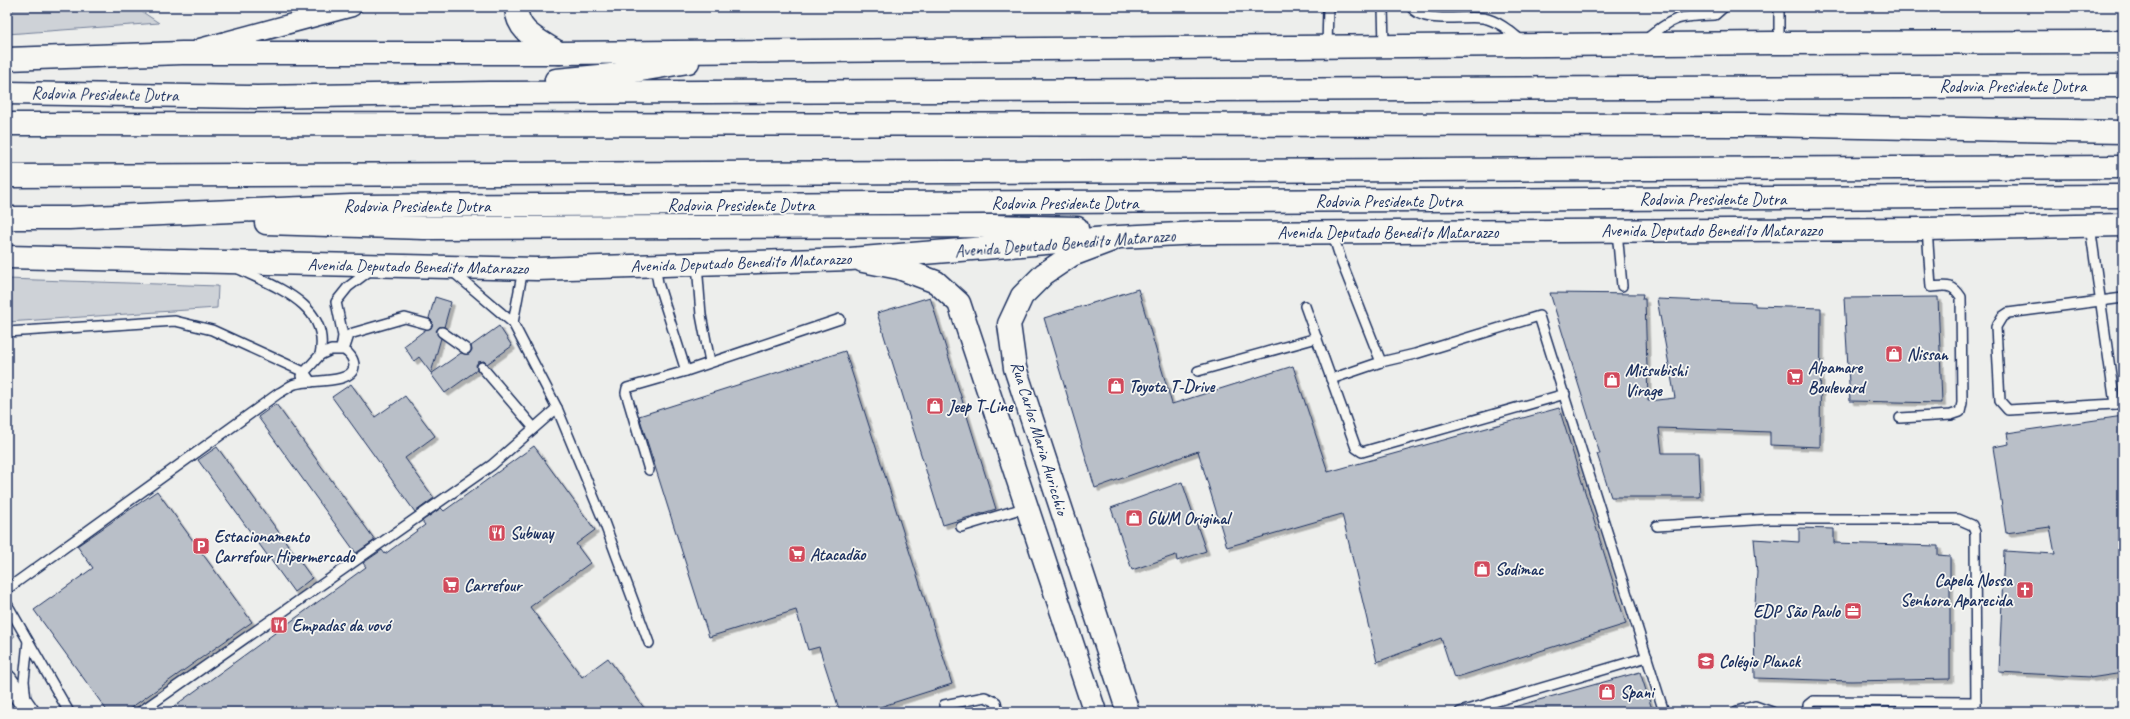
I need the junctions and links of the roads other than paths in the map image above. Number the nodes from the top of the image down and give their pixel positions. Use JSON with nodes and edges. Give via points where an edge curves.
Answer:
{"nodes":[{"id":1,"x":352,"y":7,"type":"edge"},
{"id":2,"x":516,"y":7,"type":"edge"},
{"id":3,"x":1328,"y":7,"type":"edge"},
{"id":4,"x":1383,"y":7,"type":"edge"},
{"id":5,"x":1411,"y":7,"type":"edge"},
{"id":6,"x":1724,"y":7,"type":"edge"},
{"id":7,"x":1779,"y":7,"type":"edge"},
{"id":8,"x":2123,"y":42,"type":"edge"},
{"id":9,"x":1779,"y":43,"type":"junction"},
{"id":10,"x":1640,"y":44,"type":"junction"},
{"id":11,"x":1528,"y":45,"type":"junction"},
{"id":12,"x":1384,"y":46,"type":"junction"},
{"id":13,"x":1327,"y":47,"type":"junction"},
{"id":14,"x":734,"y":52,"type":"junction"},
{"id":15,"x":182,"y":53,"type":"junction"},
{"id":16,"x":559,"y":53,"type":"junction"},
{"id":17,"x":7,"y":59,"type":"edge"},
{"id":18,"x":2123,"y":86,"type":"edge"},
{"id":19,"x":7,"y":93,"type":"edge"},
{"id":20,"x":428,"y":94,"type":"junction"},
{"id":21,"x":7,"y":124,"type":"edge"},
{"id":22,"x":2123,"y":132,"type":"edge"},
{"id":23,"x":2123,"y":167,"type":"edge"},
{"id":24,"x":7,"y":176,"type":"edge"},
{"id":25,"x":2123,"y":196,"type":"edge"},
{"id":26,"x":7,"y":218,"type":"edge"},
{"id":27,"x":69,"y":218,"type":"junction"},
{"id":28,"x":2123,"y":225,"type":"edge"},
{"id":29,"x":2090,"y":226,"type":"junction"},
{"id":30,"x":1927,"y":229,"type":"junction"},
{"id":31,"x":1617,"y":231,"type":"junction"},
{"id":32,"x":1332,"y":232,"type":"junction"},
{"id":33,"x":1200,"y":233,"type":"junction"},
{"id":34,"x":1119,"y":237,"type":"junction"},
{"id":35,"x":7,"y":257,"type":"edge"},
{"id":36,"x":850,"y":259,"type":"junction"},
{"id":37,"x":225,"y":262,"type":"junction"},
{"id":38,"x":697,"y":264,"type":"junction"},
{"id":39,"x":378,"y":265,"type":"junction"},
{"id":40,"x":655,"y":265,"type":"junction"},
{"id":41,"x":446,"y":267,"type":"junction"},
{"id":42,"x":523,"y":268,"type":"junction"},
{"id":43,"x":1622,"y":286,"type":"dead end"},
{"id":44,"x":2123,"y":298,"type":"edge"},
{"id":45,"x":2100,"y":302,"type":"junction"},
{"id":46,"x":1305,"y":306,"type":"dead end"},
{"id":47,"x":840,"y":320,"type":"dead end"},
{"id":48,"x":513,"y":322,"type":"junction"},
{"id":49,"x":427,"y":324,"type":"dead end"},
{"id":50,"x":7,"y":332,"type":"edge"},
{"id":51,"x":442,"y":332,"type":"dead end"},
{"id":52,"x":1317,"y":338,"type":"junction"},
{"id":53,"x":343,"y":349,"type":"junction"},
{"id":54,"x":466,"y":349,"type":"dead end"},
{"id":55,"x":320,"y":355,"type":"junction"},
{"id":56,"x":710,"y":362,"type":"junction"},
{"id":57,"x":1381,"y":362,"type":"junction"},
{"id":58,"x":482,"y":367,"type":"dead end"},
{"id":59,"x":686,"y":371,"type":"junction"},
{"id":60,"x":1198,"y":371,"type":"dead end"},
{"id":61,"x":304,"y":372,"type":"junction"},
{"id":62,"x":1331,"y":379,"type":"junction"},
{"id":63,"x":311,"y":382,"type":"junction"},
{"id":64,"x":295,"y":384,"type":"junction"},
{"id":65,"x":1565,"y":394,"type":"junction"},
{"id":66,"x":2119,"y":403,"type":"edge"},
{"id":67,"x":557,"y":408,"type":"junction"},
{"id":68,"x":1900,"y":418,"type":"dead end"},
{"id":69,"x":534,"y":428,"type":"junction"},
{"id":70,"x":649,"y":470,"type":"dead end"},
{"id":71,"x":1027,"y":507,"type":"junction"},
{"id":72,"x":1657,"y":526,"type":"dead end"},
{"id":73,"x":961,"y":527,"type":"dead end"},
{"id":74,"x":7,"y":590,"type":"edge"},
{"id":75,"x":7,"y":604,"type":"edge"},
{"id":76,"x":28,"y":641,"type":"junction"},
{"id":77,"x":649,"y":643,"type":"dead end"},
{"id":78,"x":1647,"y":657,"type":"junction"},
{"id":79,"x":7,"y":680,"type":"edge"},
{"id":80,"x":1976,"y":702,"type":"junction"},
{"id":81,"x":944,"y":705,"type":"dead end"},
{"id":82,"x":28,"y":709,"type":"edge"},
{"id":83,"x":1737,"y":711,"type":"dead end"},
{"id":84,"x":69,"y":712,"type":"edge"},
{"id":85,"x":140,"y":712,"type":"edge"},
{"id":86,"x":998,"y":712,"type":"edge"},
{"id":87,"x":1095,"y":712,"type":"edge"},
{"id":88,"x":1128,"y":712,"type":"edge"},
{"id":89,"x":1460,"y":712,"type":"edge"},
{"id":90,"x":1664,"y":712,"type":"edge"},
{"id":91,"x":1772,"y":712,"type":"edge"},
{"id":92,"x":1808,"y":712,"type":"edge"},
{"id":93,"x":1976,"y":712,"type":"edge"}],
"edges":[{"from":1,"to":15,"type":"street"},
{"from":2,"to":16,"type":"main road","via":[[516,16],[523,29]]},
{"from":3,"to":13,"type":"lane"},
{"from":4,"to":12,"type":"lane"},
{"from":5,"to":11,"type":"lane","via":[[1414,12],[1425,17],[1483,18],[1499,24]]},
{"from":6,"to":10,"type":"lane","via":[[1715,16],[1677,18]]},
{"from":7,"to":9,"type":"lane"},
{"from":8,"to":9,"type":"main road"},
{"from":9,"to":10,"type":"main road"},
{"from":10,"to":11,"type":"main road"},
{"from":11,"to":12,"type":"main road"},
{"from":12,"to":13,"type":"main road"},
{"from":13,"to":14,"type":"main road"},
{"from":14,"to":16,"type":"main road"},
{"from":14,"to":20,"type":"main road","via":[[679,65],[611,75],[482,86]]},
{"from":15,"to":16,"type":"main road"},
{"from":15,"to":17,"type":"main road"},
{"from":18,"to":20,"type":"main road","name":"Rodovia Presidente Dutra"},
{"from":19,"to":20,"type":"main road","name":"Rodovia Presidente Dutra","via":[[256,97]]},
{"from":21,"to":22,"type":"main road","name":"Rodovia Presidente Dutra","via":[[1760,125]]},
{"from":23,"to":24,"type":"main road","name":"Rodovia Presidente Dutra"},
{"from":25,"to":27,"type":"main road","name":"Rodovia Presidente Dutra","via":[[351,206]]},
{"from":26,"to":27,"type":"main road","name":"Rodovia Presidente Dutra"},
{"from":27,"to":33,"type":"main road","via":[[424,228],[993,226]]},
{"from":28,"to":29,"type":"main road","name":"Avenida Deputado Benedito Matarazzo"},
{"from":29,"to":30,"type":"main road","name":"Avenida Deputado Benedito Matarazzo"},
{"from":29,"to":45,"type":"lane"},
{"from":30,"to":31,"type":"main road","name":"Avenida Deputado Benedito Matarazzo"},
{"from":30,"to":68,"type":"lane","via":[[1931,287],[1949,286],[1956,289],[1961,298],[1962,403],[1960,412],[1951,415]]},
{"from":31,"to":32,"type":"main road","name":"Avenida Deputado Benedito Matarazzo"},
{"from":31,"to":43,"type":"lane"},
{"from":32,"to":33,"type":"main road","name":"Avenida Deputado Benedito Matarazzo"},
{"from":32,"to":57,"type":"lane"},
{"from":33,"to":34,"type":"main road","name":"Avenida Deputado Benedito Matarazzo"},
{"from":34,"to":36,"type":"main road","name":"Avenida Deputado Benedito Matarazzo"},
{"from":34,"to":88,"type":"main road","name":"Rua Carlos Maria Auricchio","via":[[1072,255],[1044,274],[1022,296],[1009,324],[1015,368]]},
{"from":35,"to":37,"type":"main road","name":"Avenida Deputado Benedito Matarazzo"},
{"from":36,"to":38,"type":"main road","name":"Avenida Deputado Benedito Matarazzo"},
{"from":36,"to":71,"type":"main road","name":"Rua Carlos Maria Auricchio","via":[[899,268],[936,282],[959,303]]},
{"from":37,"to":39,"type":"main road","name":"Avenida Deputado Benedito Matarazzo"},
{"from":37,"to":55,"type":"lane","via":[[304,304],[318,330]]},
{"from":38,"to":40,"type":"main road","name":"Avenida Deputado Benedito Matarazzo"},
{"from":38,"to":56,"type":"lane","via":[[701,315]]},
{"from":39,"to":41,"type":"main road","name":"Avenida Deputado Benedito Matarazzo"},
{"from":39,"to":53,"type":"lane","via":[[348,287],[336,302]]},
{"from":40,"to":42,"type":"main road","name":"Avenida Deputado Benedito Matarazzo"},
{"from":40,"to":59,"type":"lane","via":[[658,283]]},
{"from":41,"to":42,"type":"main road","name":"Avenida Deputado Benedito Matarazzo"},
{"from":41,"to":48,"type":"lane"},
{"from":42,"to":48,"type":"lane"},
{"from":44,"to":45,"type":"lane"},
{"from":45,"to":66,"type":"lane"},
{"from":45,"to":66,"type":"lane","via":[[2008,313],[2002,317],[1996,327],[2000,401],[2008,410]]},
{"from":46,"to":52,"type":"lane"},
{"from":47,"to":56,"type":"lane"},
{"from":48,"to":67,"type":"lane"},
{"from":49,"to":53,"type":"lane","via":[[406,318],[360,331],[349,335]]},
{"from":50,"to":61,"type":"lane","via":[[175,321],[212,330]]},
{"from":51,"to":54,"type":"lane"},
{"from":52,"to":60,"type":"lane"},
{"from":52,"to":62,"type":"lane"},
{"from":53,"to":55,"type":"lane","via":[[331,350]]},
{"from":53,"to":63,"type":"lane","via":[[353,364],[351,373],[336,380]]},
{"from":55,"to":61,"type":"lane"},
{"from":56,"to":59,"type":"lane"},
{"from":57,"to":62,"type":"lane"},
{"from":57,"to":65,"type":"lane","via":[[1539,316]]},
{"from":58,"to":69,"type":"lane"},
{"from":59,"to":70,"type":"lane","via":[[627,388],[626,393]]},
{"from":61,"to":63,"type":"lane"},
{"from":61,"to":64,"type":"lane"},
{"from":62,"to":65,"type":"lane","via":[[1356,448],[1362,452]]},
{"from":63,"to":64,"type":"lane"},
{"from":64,"to":74,"type":"lane"},
{"from":65,"to":78,"type":"lane"},
{"from":67,"to":69,"type":"lane"},
{"from":67,"to":77,"type":"lane","via":[[604,522]]},
{"from":69,"to":85,"type":"lane","via":[[492,466]]},
{"from":71,"to":73,"type":"lane"},
{"from":71,"to":87,"type":"main road","name":"Rua Carlos Maria Auricchio"},
{"from":72,"to":80,"type":"lane","via":[[1769,519],[1958,519],[1972,525],[1975,532]]},
{"from":75,"to":76,"type":"lane"},
{"from":76,"to":82,"type":"lane","via":[[24,681]]},
{"from":76,"to":84,"type":"lane"},
{"from":78,"to":89,"type":"lane"},
{"from":78,"to":90,"type":"lane"},
{"from":79,"to":82,"type":"street"},
{"from":80,"to":92,"type":"lane","via":[[1813,702],[1808,705]]},
{"from":80,"to":93,"type":"lane"},
{"from":81,"to":86,"type":"lane","via":[[985,697],[996,702]]},
{"from":83,"to":91,"type":"lane","via":[[1755,706]]}]}
